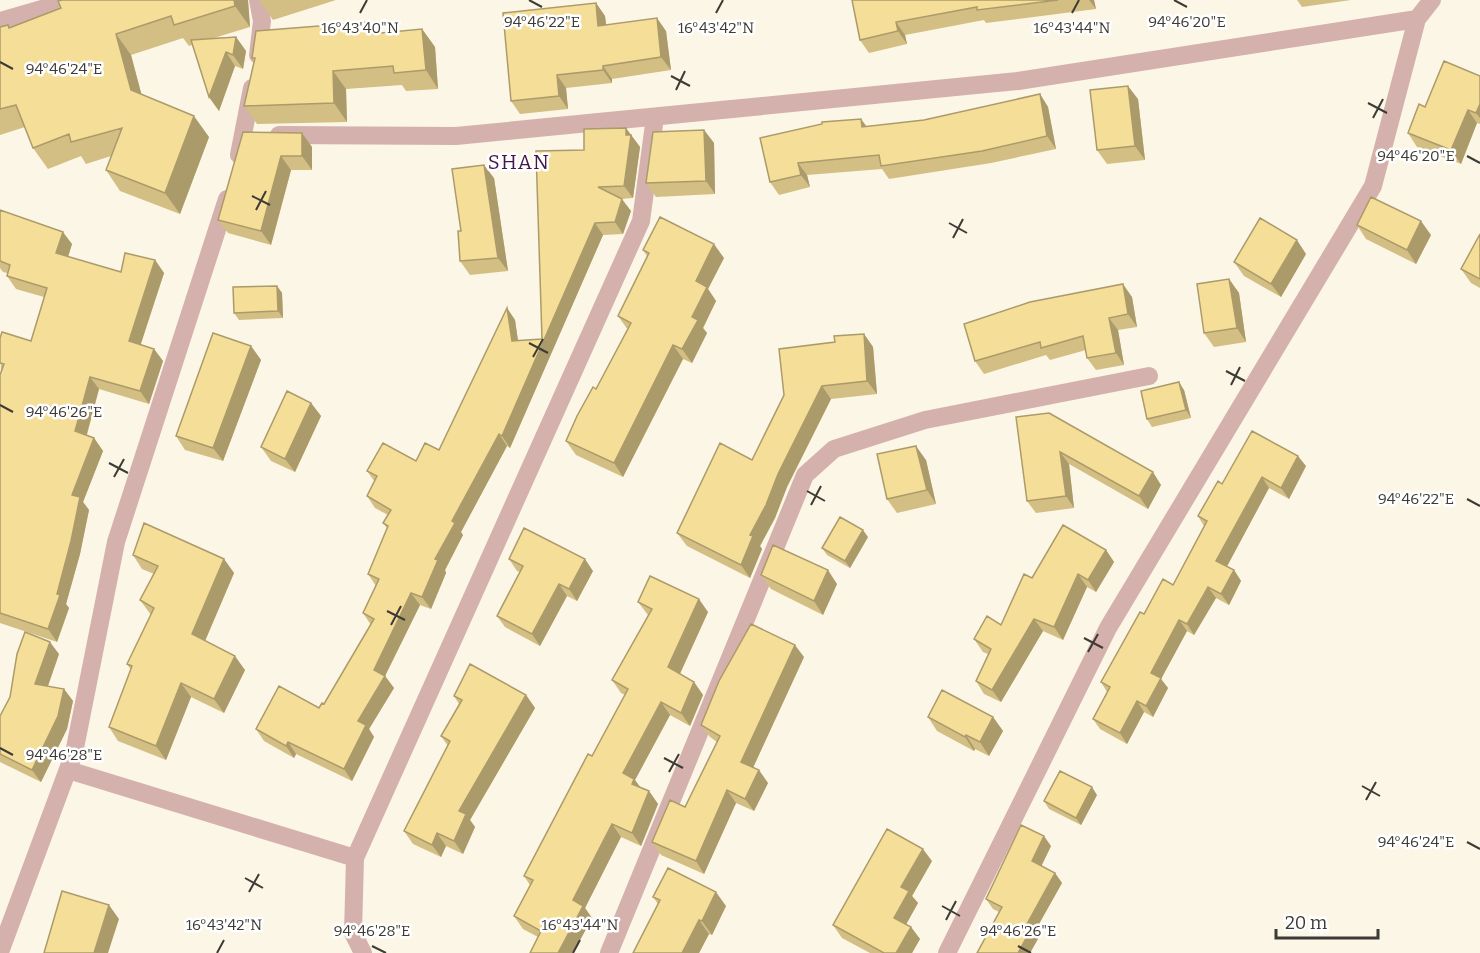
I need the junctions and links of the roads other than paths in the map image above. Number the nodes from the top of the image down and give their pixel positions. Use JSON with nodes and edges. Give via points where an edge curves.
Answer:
{"nodes":[{"id":1,"x":73,"y":0,"type":"edge"},
{"id":2,"x":258,"y":0,"type":"edge"},
{"id":3,"x":1432,"y":0,"type":"edge"},
{"id":4,"x":1417,"y":19,"type":"junction"},
{"id":5,"x":0,"y":21,"type":"edge"},
{"id":6,"x":655,"y":117,"type":"junction"},
{"id":7,"x":244,"y":135,"type":"junction"},
{"id":8,"x":1149,"y":376,"type":"dead end"},
{"id":9,"x":68,"y":770,"type":"junction"},
{"id":10,"x":355,"y":858,"type":"junction"},
{"id":11,"x":0,"y":952,"type":"edge"},
{"id":12,"x":363,"y":953,"type":"edge"},
{"id":13,"x":609,"y":953,"type":"edge"},
{"id":14,"x":948,"y":953,"type":"edge"}],
"edges":[{"from":1,"to":5,"type":"street"},
{"from":2,"to":7,"type":"street","via":[[262,21]]},
{"from":3,"to":4,"type":"street"},
{"from":4,"to":6,"type":"street","via":[[1018,81]]},
{"from":4,"to":14,"type":"street","via":[[1373,186],[1108,628]]},
{"from":6,"to":7,"type":"street","via":[[456,136]]},
{"from":6,"to":10,"type":"street","via":[[641,221]]},
{"from":7,"to":9,"type":"street","via":[[116,542]]},
{"from":8,"to":13,"type":"street","via":[[926,420],[834,449],[805,475]]},
{"from":9,"to":10,"type":"street"},
{"from":9,"to":11,"type":"street"},
{"from":10,"to":12,"type":"street","via":[[352,933]]}]}
